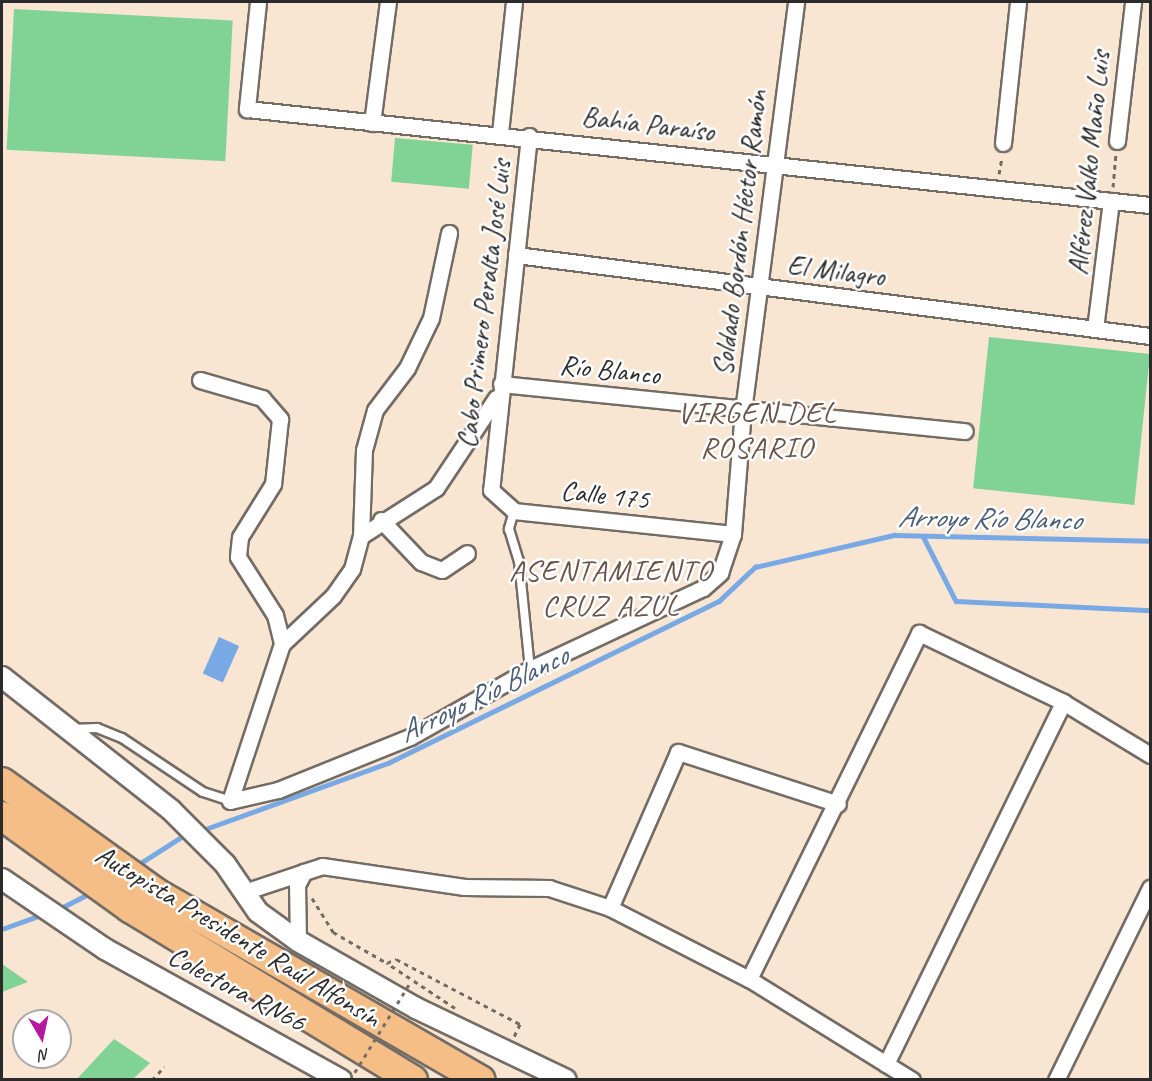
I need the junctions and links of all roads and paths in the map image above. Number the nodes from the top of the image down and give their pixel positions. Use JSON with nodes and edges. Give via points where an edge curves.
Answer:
{"nodes":[{"id":1,"x":258,"y":2,"type":"edge"},
{"id":2,"x":388,"y":2,"type":"edge"},
{"id":3,"x":514,"y":2,"type":"edge"},
{"id":4,"x":796,"y":2,"type":"edge"},
{"id":5,"x":1018,"y":2,"type":"edge"},
{"id":6,"x":1133,"y":2,"type":"edge"},
{"id":7,"x":372,"y":123,"type":"junction"},
{"id":8,"x":500,"y":133,"type":"junction"},
{"id":9,"x":529,"y":136,"type":"junction"},
{"id":10,"x":1117,"y":141,"type":"joint"},
{"id":11,"x":1004,"y":143,"type":"joint"},
{"id":12,"x":775,"y":164,"type":"junction"},
{"id":13,"x":998,"y":189,"type":"junction"},
{"id":14,"x":1111,"y":201,"type":"junction"},
{"id":15,"x":1150,"y":205,"type":"edge"},
{"id":16,"x":449,"y":232,"type":"dead end"},
{"id":17,"x":516,"y":255,"type":"junction"},
{"id":18,"x":758,"y":286,"type":"junction"},
{"id":19,"x":1095,"y":329,"type":"junction"},
{"id":20,"x":1150,"y":336,"type":"edge"},
{"id":21,"x":200,"y":380,"type":"dead end"},
{"id":22,"x":500,"y":388,"type":"junction"},
{"id":23,"x":743,"y":411,"type":"junction"},
{"id":24,"x":965,"y":431,"type":"dead end"},
{"id":25,"x":514,"y":511,"type":"junction"},
{"id":26,"x":381,"y":520,"type":"junction"},
{"id":27,"x":734,"y":534,"type":"junction"},
{"id":28,"x":361,"y":536,"type":"junction"},
{"id":29,"x":467,"y":553,"type":"dead end"},
{"id":30,"x":282,"y":644,"type":"junction"},
{"id":31,"x":530,"y":669,"type":"junction"},
{"id":32,"x":2,"y":677,"type":"edge"},
{"id":33,"x":1063,"y":702,"type":"junction"},
{"id":34,"x":64,"y":730,"type":"junction"},
{"id":35,"x":1150,"y":755,"type":"edge"},
{"id":36,"x":2,"y":761,"type":"edge"},
{"id":37,"x":2,"y":783,"type":"edge"},
{"id":38,"x":230,"y":801,"type":"junction"},
{"id":39,"x":838,"y":804,"type":"junction"},
{"id":40,"x":2,"y":816,"type":"edge"},
{"id":41,"x":105,"y":863,"type":"junction"},
{"id":42,"x":304,"y":872,"type":"junction"},
{"id":43,"x":2,"y":879,"type":"edge"},
{"id":44,"x":1150,"y":888,"type":"edge"},
{"id":45,"x":244,"y":892,"type":"junction"},
{"id":46,"x":610,"y":908,"type":"junction"},
{"id":47,"x":297,"y":924,"type":"junction"},
{"id":48,"x":749,"y":978,"type":"junction"},
{"id":49,"x":507,"y":1052,"type":"junction"},
{"id":50,"x":886,"y":1064,"type":"junction"},
{"id":51,"x":164,"y":1067,"type":"dead end"},
{"id":52,"x":152,"y":1080,"type":"edge"},
{"id":53,"x":341,"y":1080,"type":"edge"},
{"id":54,"x":350,"y":1080,"type":"edge"},
{"id":55,"x":413,"y":1080,"type":"edge"},
{"id":56,"x":481,"y":1080,"type":"edge"},
{"id":57,"x":566,"y":1080,"type":"edge"},
{"id":58,"x":912,"y":1080,"type":"edge"},
{"id":59,"x":1056,"y":1080,"type":"edge"}],
"edges":[{"from":1,"to":7,"type":"street","name":"Bahía Paraíso","via":[[247,109]]},
{"from":2,"to":7,"type":"street"},
{"from":3,"to":8,"type":"street","name":"Cabo Primero Peralta José Luis"},
{"from":4,"to":12,"type":"street","name":"Soldado Bordón Héctor Ramón"},
{"from":5,"to":11,"type":"street"},
{"from":6,"to":10,"type":"street","name":"Alférez Valko Maño Luis"},
{"from":7,"to":8,"type":"street","name":"Bahía Paraíso"},
{"from":8,"to":9,"type":"street","name":"Bahía Paraíso"},
{"from":9,"to":12,"type":"street","name":"Bahía Paraíso"},
{"from":9,"to":17,"type":"street","name":"Cabo Primero Peralta José Luis"},
{"from":10,"to":14,"type":"path","name":"Alférez Valko Maño Luis"},
{"from":11,"to":13,"type":"path"},
{"from":12,"to":13,"type":"street","name":"Bahía Paraíso"},
{"from":12,"to":18,"type":"street","name":"Soldado Bordón Héctor Ramón"},
{"from":13,"to":14,"type":"street","name":"Bahía Paraíso"},
{"from":14,"to":15,"type":"street","name":"Bahía Paraíso"},
{"from":14,"to":19,"type":"street","name":"Alférez Valko Maño Luis"},
{"from":16,"to":28,"type":"street","via":[[431,318],[407,369],[375,411],[364,450]]},
{"from":17,"to":18,"type":"street","name":"El Milagro"},
{"from":17,"to":22,"type":"street","name":"Cabo Primero Peralta José Luis"},
{"from":18,"to":19,"type":"street","name":"El Milagro"},
{"from":18,"to":23,"type":"street","name":"Soldado Bordón Héctor Ramón"},
{"from":19,"to":20,"type":"street","name":"El Milagro"},
{"from":21,"to":30,"type":"street","via":[[262,398],[280,419],[273,484],[240,537],[238,557],[275,615]]},
{"from":22,"to":23,"type":"street","name":"Río Blanco"},
{"from":22,"to":25,"type":"street","name":"Cabo Primero Peralta José Luis","via":[[489,478],[498,499]]},
{"from":22,"to":26,"type":"street","via":[[436,488]]},
{"from":23,"to":24,"type":"street","name":"Río Blanco"},
{"from":23,"to":27,"type":"street","name":"Soldado Bordón Héctor Ramón"},
{"from":25,"to":27,"type":"street","name":"Calle 175"},
{"from":25,"to":31,"type":"lane","via":[[509,529],[519,561]]},
{"from":26,"to":28,"type":"street"},
{"from":26,"to":29,"type":"street","via":[[431,566],[442,570]]},
{"from":27,"to":31,"type":"street","name":"Soldado Bordón Héctor Ramón","via":[[720,573],[703,588]]},
{"from":28,"to":30,"type":"street","via":[[346,578]]},
{"from":30,"to":38,"type":"street"},
{"from":31,"to":38,"type":"street","name":"Soldado Bordón Héctor Ramón","via":[[410,737],[278,790]]},
{"from":32,"to":34,"type":"street"},
{"from":33,"to":35,"type":"street"},
{"from":33,"to":39,"type":"street","via":[[919,633]]},
{"from":33,"to":50,"type":"street"},
{"from":34,"to":38,"type":"lane","via":[[84,726],[122,738],[203,792]]},
{"from":34,"to":45,"type":"street","via":[[171,810],[225,864]]},
{"from":36,"to":41,"type":"highway"},
{"from":37,"to":41,"type":"highway","name":"Autopista Presidente Raúl Alfonsín"},
{"from":39,"to":46,"type":"street","via":[[678,752]]},
{"from":39,"to":48,"type":"street"},
{"from":40,"to":41,"type":"highway","name":"Autopista Presidente Raúl Alfonsín"},
{"from":41,"to":55,"type":"highway","name":"Autopista Presidente Raúl Alfonsín","via":[[130,908]]},
{"from":41,"to":56,"type":"highway","name":"Autopista Presidente Raúl Alfonsín"},
{"from":42,"to":45,"type":"street","via":[[273,886]]},
{"from":42,"to":46,"type":"street","via":[[342,867],[426,883],[549,888]]},
{"from":42,"to":47,"type":"street"},
{"from":43,"to":53,"type":"street","name":"Colectora RN66","via":[[105,949]]},
{"from":44,"to":59,"type":"street"},
{"from":45,"to":47,"type":"street","via":[[258,912]]},
{"from":46,"to":48,"type":"street"},
{"from":47,"to":49,"type":"street"},
{"from":48,"to":50,"type":"street"},
{"from":49,"to":54,"type":"path","bridge":true,"via":[[520,1024],[389,960],[456,1005],[454,1010],[410,983]]},
{"from":49,"to":57,"type":"street"},
{"from":50,"to":58,"type":"street"},
{"from":51,"to":52,"type":"path"}]}
